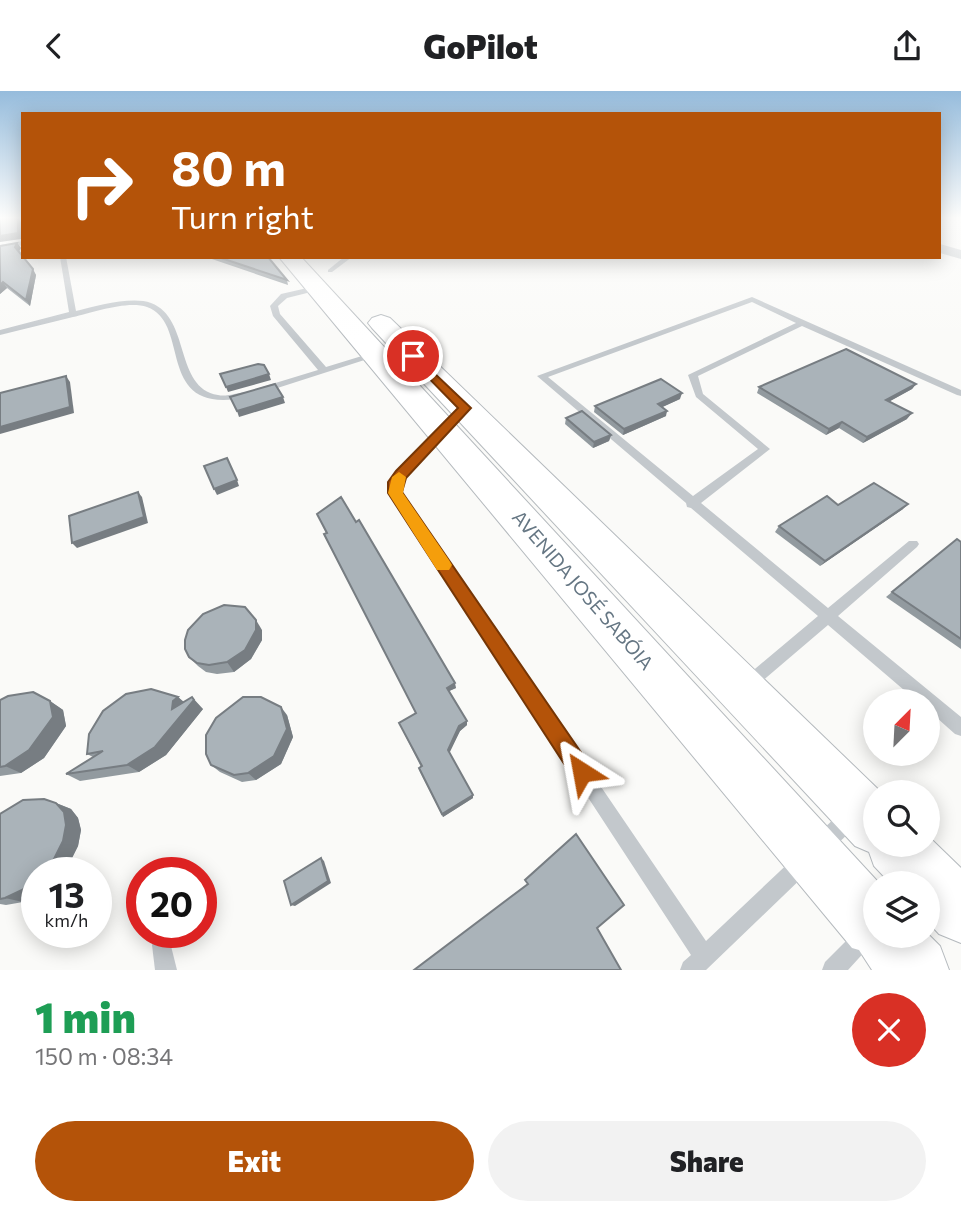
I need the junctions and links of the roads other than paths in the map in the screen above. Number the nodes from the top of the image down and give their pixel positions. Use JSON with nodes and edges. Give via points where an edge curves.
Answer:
{"nodes":[{"id":1,"x":63,"y":259,"type":"edge"},
{"id":2,"x":296,"y":259,"type":"edge"},
{"id":3,"x":328,"y":268,"type":"edge"},
{"id":4,"x":73,"y":316,"type":"junction"},
{"id":5,"x":802,"y":323,"type":"junction"},
{"id":6,"x":0,"y":333,"type":"edge"},
{"id":7,"x":391,"y":350,"type":"junction"},
{"id":8,"x":324,"y":371,"type":"junction"},
{"id":9,"x":960,"y":393,"type":"edge"},
{"id":10,"x":454,"y":420,"type":"junction"},
{"id":11,"x":691,"y":504,"type":"junction"},
{"id":12,"x":913,"y":544,"type":"dead end"},
{"id":13,"x":827,"y":617,"type":"junction"},
{"id":14,"x":740,"y":690,"type":"junction"},
{"id":15,"x":961,"y":728,"type":"edge"},
{"id":16,"x":812,"y":853,"type":"junction"},
{"id":17,"x":904,"y":858,"type":"edge"},
{"id":18,"x":863,"y":911,"type":"edge"},
{"id":19,"x":863,"y":938,"type":"edge"},
{"id":20,"x":162,"y":948,"type":"edge"},
{"id":21,"x":897,"y":948,"type":"edge"},
{"id":22,"x":698,"y":963,"type":"edge"},
{"id":23,"x":166,"y":970,"type":"edge"},
{"id":24,"x":833,"y":970,"type":"edge"},
{"id":25,"x":916,"y":970,"type":"edge"}],
"edges":[{"from":1,"to":4,"type":"lane"},
{"from":2,"to":3,"type":"main road","name":"AVENIDA JOSÉ SABÓIA"},
{"from":3,"to":7,"type":"main road","name":"AVENIDA JOSÉ SABÓIA"},
{"from":3,"to":8,"type":"lane","via":[[274,306]]},
{"from":4,"to":6,"type":"lane"},
{"from":4,"to":8,"type":"lane","via":[[133,303],[153,306],[161,312],[199,392],[217,401]]},
{"from":5,"to":9,"type":"lane"},
{"from":5,"to":11,"type":"lane","via":[[693,375],[699,395],[765,449]]},
{"from":5,"to":11,"type":"lane","via":[[752,299],[542,376]]},
{"from":7,"to":8,"type":"lane"},
{"from":7,"to":10,"type":"main road","name":"AVENIDA JOSÉ SABÓIA"},
{"from":10,"to":14,"type":"main road","name":"AVENIDA JOSÉ SABÓIA"},
{"from":10,"to":16,"type":"main road","name":"AVENIDA JOSÉ SABÓIA"},
{"from":10,"to":22,"type":"lane","via":[[401,474],[395,493]]},
{"from":11,"to":13,"type":"lane"},
{"from":12,"to":13,"type":"lane"},
{"from":13,"to":14,"type":"lane"},
{"from":13,"to":15,"type":"lane"},
{"from":14,"to":17,"type":"main road","name":"AVENIDA JOSÉ SABÓIA"},
{"from":16,"to":17,"type":"lane"},
{"from":16,"to":18,"type":"main road","name":"AVENIDA JOSÉ SABÓIA"},
{"from":16,"to":22,"type":"lane"},
{"from":19,"to":24,"type":"lane"},
{"from":20,"to":23,"type":"lane"},
{"from":21,"to":25,"type":"main road"}]}
